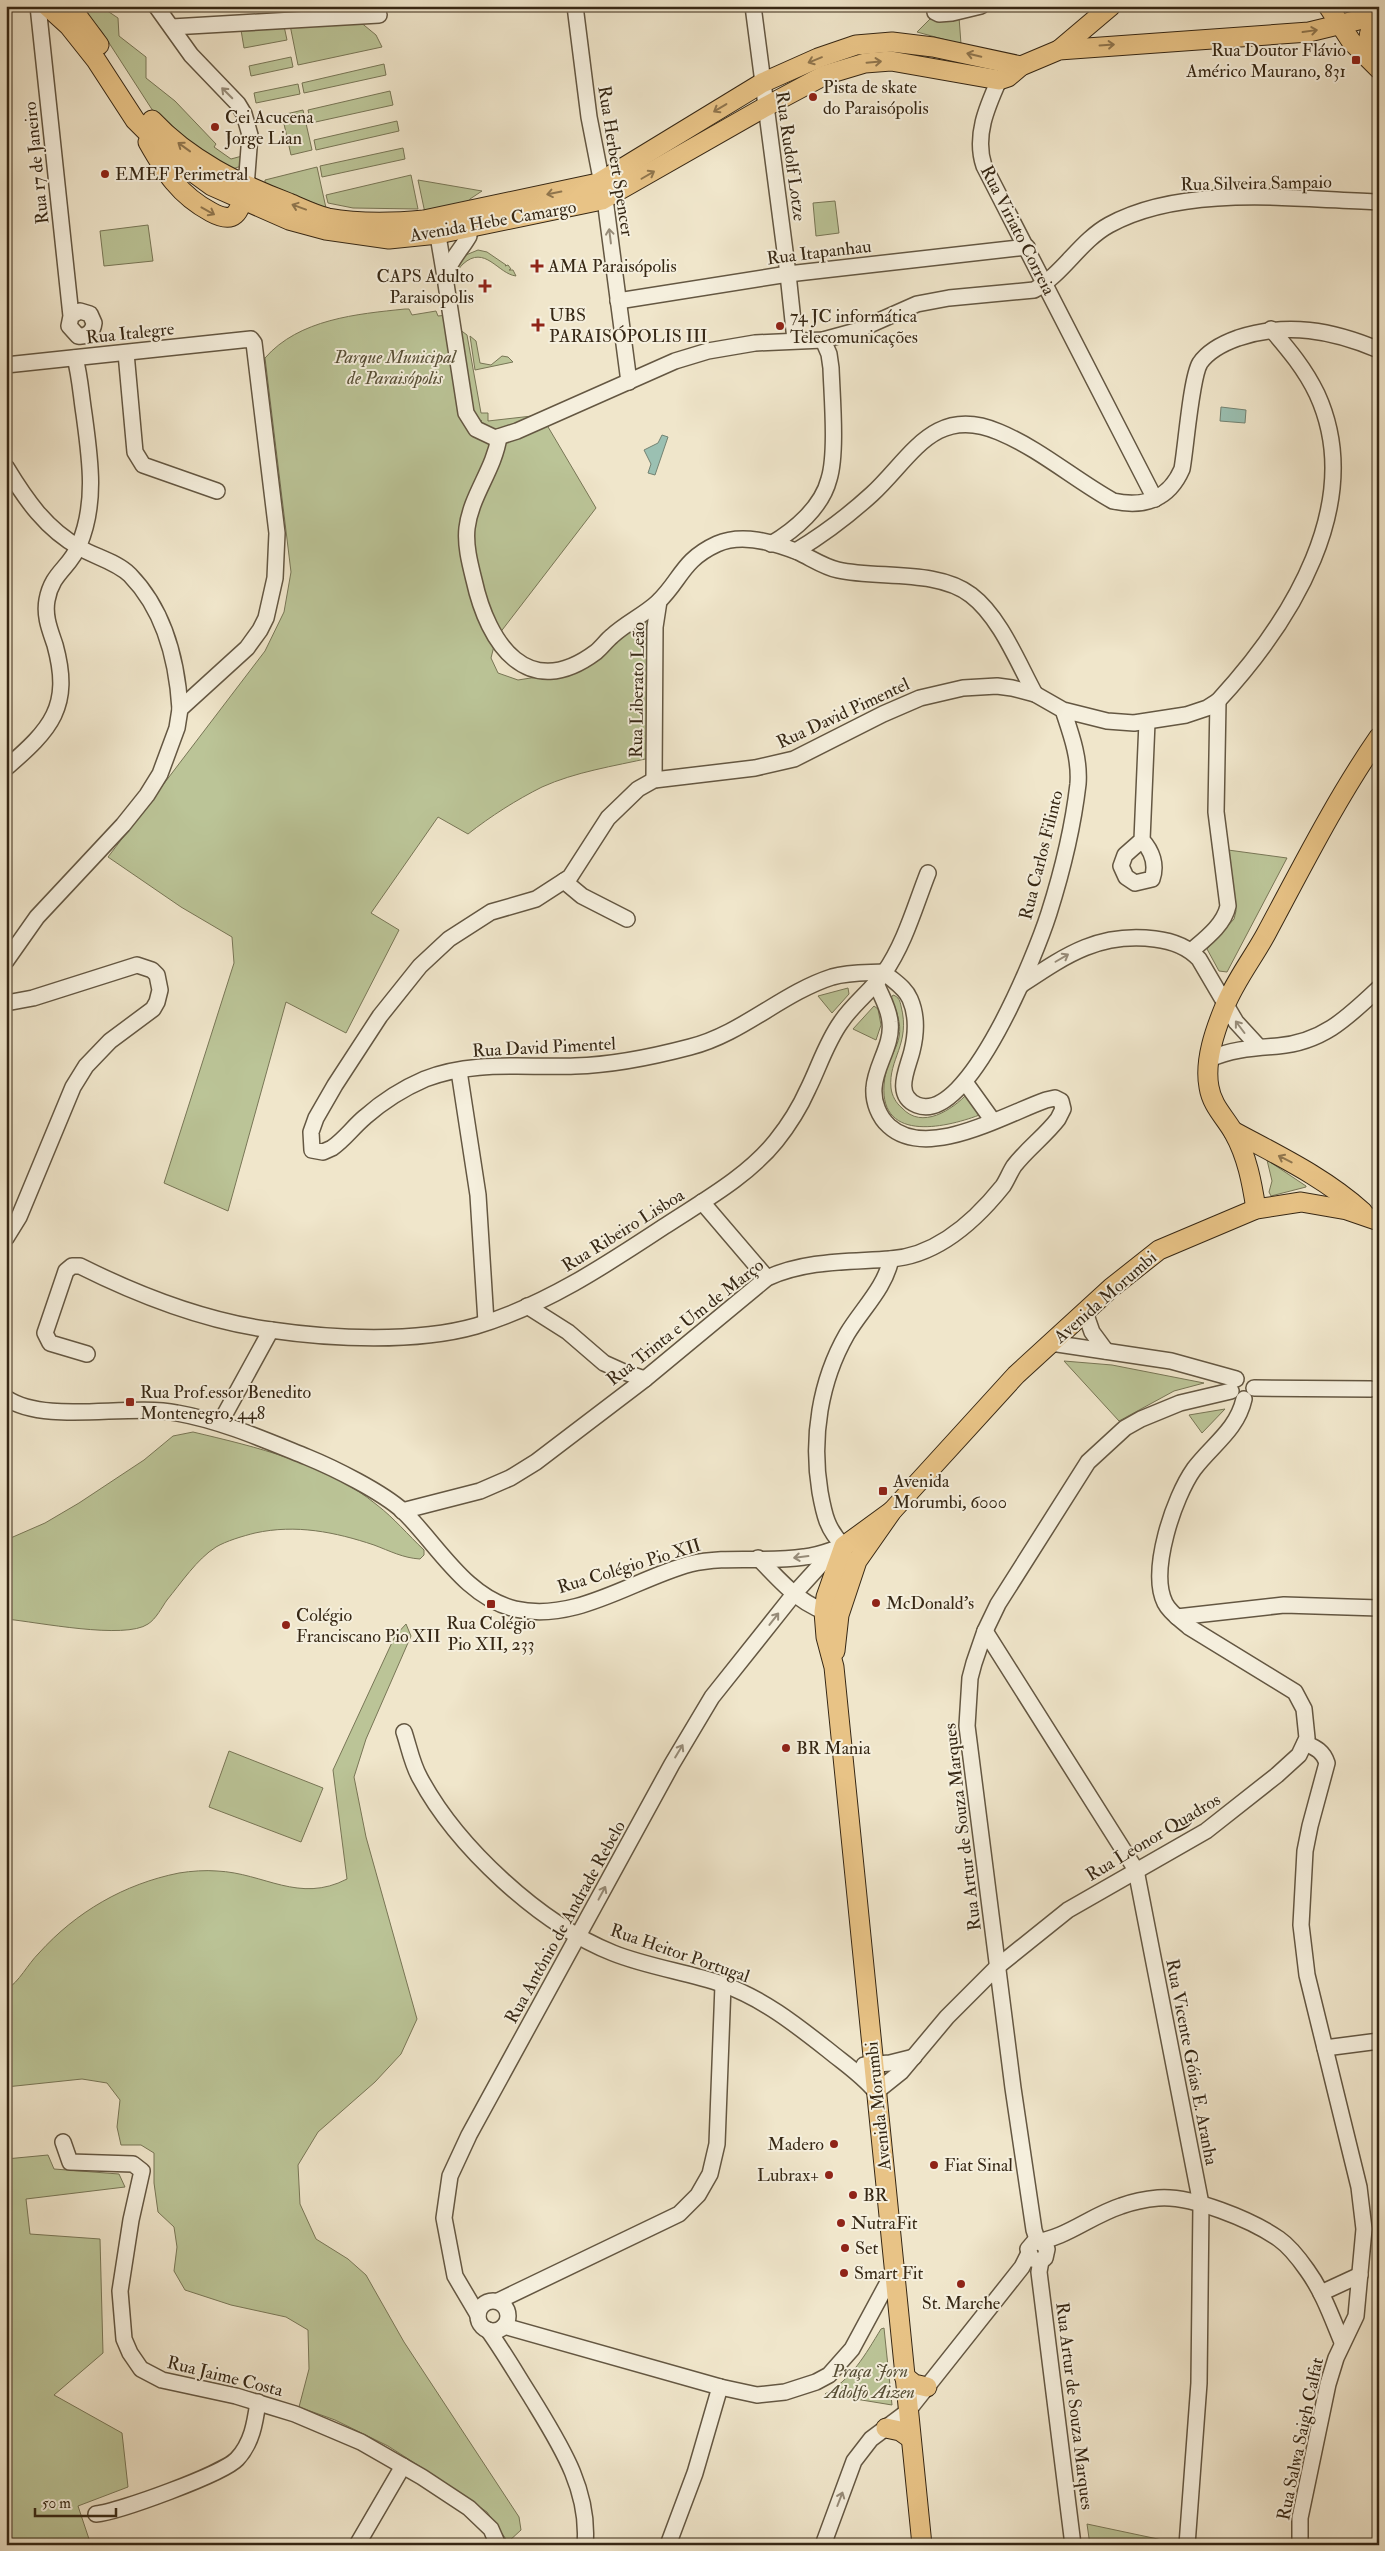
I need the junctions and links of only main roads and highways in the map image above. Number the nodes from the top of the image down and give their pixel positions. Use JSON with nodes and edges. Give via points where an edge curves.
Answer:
{"nodes":[{"id":1,"x":47,"y":6,"type":"edge"},
{"id":2,"x":70,"y":6,"type":"edge"},
{"id":3,"x":1111,"y":6,"type":"edge"},
{"id":4,"x":1328,"y":6,"type":"edge"},
{"id":5,"x":1379,"y":15,"type":"edge"},
{"id":6,"x":1339,"y":26,"type":"junction"},
{"id":7,"x":1059,"y":50,"type":"junction"},
{"id":8,"x":1021,"y":66,"type":"junction"},
{"id":9,"x":1377,"y":67,"type":"edge"},
{"id":10,"x":603,"y":190,"type":"junction"},
{"id":11,"x":244,"y":194,"type":"junction"},
{"id":12,"x":1379,"y":737,"type":"edge"},
{"id":13,"x":1233,"y":1131,"type":"junction"},
{"id":14,"x":1262,"y":1147,"type":"junction"},
{"id":15,"x":1244,"y":1159,"type":"junction"},
{"id":16,"x":1308,"y":1170,"type":"junction"},
{"id":17,"x":1301,"y":1202,"type":"junction"},
{"id":18,"x":1256,"y":1209,"type":"junction"},
{"id":19,"x":1373,"y":1219,"type":"edge"},
{"id":20,"x":892,"y":1510,"type":"junction"},
{"id":21,"x":835,"y":1611,"type":"junction"},
{"id":22,"x":904,"y":2376,"type":"junction"},
{"id":23,"x":927,"y":2387,"type":"road end"},
{"id":24,"x":886,"y":2428,"type":"road end"},
{"id":25,"x":910,"y":2438,"type":"junction"},
{"id":26,"x":922,"y":2545,"type":"edge"}],
"edges":[{"from":1,"to":11,"type":"main road","one_way":true,"via":[[69,26],[96,60],[166,174],[178,188],[195,203],[229,219],[236,213]]},
{"from":11,"to":2,"type":"main road","name":"Avenida Hebe Camargo","one_way":true,"via":[[163,132],[139,107]]},
{"from":3,"to":7,"type":"main road"},
{"from":4,"to":6,"type":"main road"},
{"from":5,"to":6,"type":"main road"},
{"from":5,"to":9,"type":"main road","via":[[1368,36]]},
{"from":7,"to":6,"type":"main road","one_way":true,"via":[[1309,32]]},
{"from":6,"to":9,"type":"main road"},
{"from":7,"to":8,"type":"main road"},
{"from":10,"to":8,"type":"main road","name":"Avenida Hebe Camargo","one_way":true,"via":[[825,75],[865,63],[891,61],[999,80]]},
{"from":8,"to":10,"type":"main road","name":"Avenida Hebe Camargo","one_way":true,"via":[[933,46],[892,42],[856,46],[818,58],[762,83]]},
{"from":10,"to":11,"type":"main road","name":"Avenida Hebe Camargo","via":[[437,226],[327,218]]},
{"from":12,"to":13,"type":"main road","via":[[1306,855],[1226,1004],[1216,1030],[1208,1087],[1222,1118]]},
{"from":13,"to":14,"type":"main road"},
{"from":13,"to":15,"type":"main road"},
{"from":14,"to":15,"type":"main road","via":[[1252,1150]]},
{"from":16,"to":14,"type":"main road","one_way":true},
{"from":15,"to":18,"type":"main road"},
{"from":16,"to":17,"type":"main road","via":[[1315,1188],[1312,1195]]},
{"from":16,"to":19,"type":"main road"},
{"from":17,"to":18,"type":"main road","name":"Avenida Morumbi"},
{"from":17,"to":19,"type":"main road","name":"Avenida Morumbi","via":[[1332,1206]]},
{"from":18,"to":20,"type":"main road","name":"Avenida Morumbi","via":[[1159,1250],[1111,1288],[1016,1375]]},
{"from":20,"to":21,"type":"main road","name":"Avenida Morumbi","via":[[857,1561]]},
{"from":20,"to":21,"type":"main road","name":"Avenida Morumbi","via":[[844,1546],[850,1562]]},
{"from":21,"to":22,"type":"main road","name":"Avenida Morumbi","via":[[834,1667]]},
{"from":22,"to":23,"type":"main road","via":[[914,2384]]},
{"from":22,"to":25,"type":"main road","name":"Avenida Morumbi"},
{"from":24,"to":25,"type":"main road","via":[[900,2431]]},
{"from":25,"to":26,"type":"main road","name":"Avenida Morumbi"}]}
